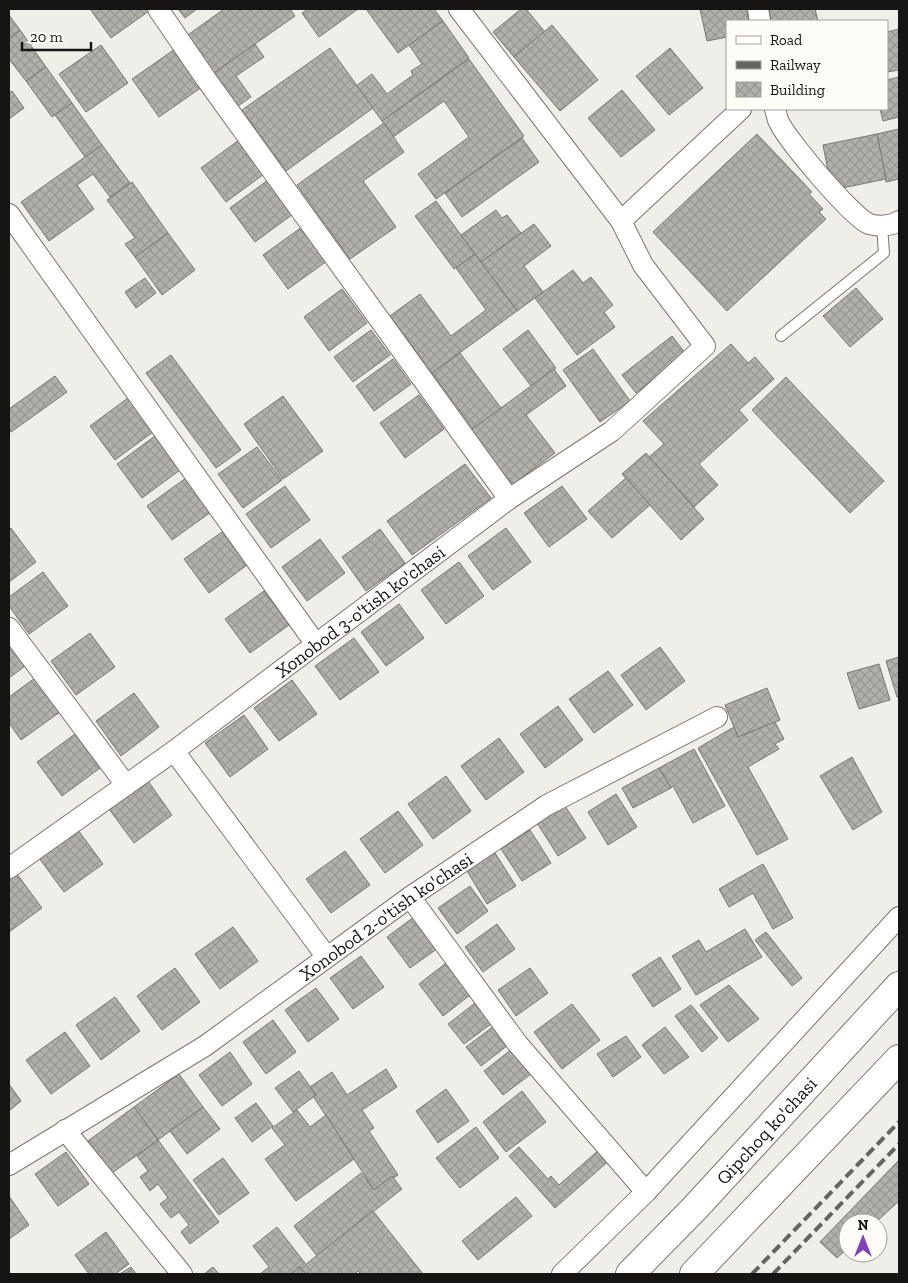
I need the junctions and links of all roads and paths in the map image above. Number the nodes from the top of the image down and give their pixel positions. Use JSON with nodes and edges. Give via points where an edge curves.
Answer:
{"nodes":[{"id":1,"x":158,"y":9,"type":"edge"},
{"id":2,"x":459,"y":9,"type":"edge"},
{"id":3,"x":740,"y":110,"type":"edge"},
{"id":4,"x":775,"y":110,"type":"edge"},
{"id":5,"x":9,"y":214,"type":"edge"},
{"id":6,"x":621,"y":221,"type":"junction"},
{"id":7,"x":891,"y":224,"type":"edge"},
{"id":8,"x":781,"y":336,"type":"dead end"},
{"id":9,"x":509,"y":498,"type":"junction"},
{"id":10,"x":9,"y":628,"type":"edge"},
{"id":11,"x":315,"y":643,"type":"junction"},
{"id":12,"x":717,"y":717,"type":"dead end"},
{"id":13,"x":174,"y":751,"type":"junction"},
{"id":14,"x":126,"y":785,"type":"junction"},
{"id":15,"x":9,"y":868,"type":"edge"},
{"id":16,"x":410,"y":897,"type":"junction"},
{"id":17,"x":899,"y":918,"type":"edge"},
{"id":18,"x":326,"y":956,"type":"junction"},
{"id":19,"x":899,"y":986,"type":"edge"},
{"id":20,"x":899,"y":1059,"type":"edge"},
{"id":21,"x":65,"y":1130,"type":"junction"},
{"id":22,"x":9,"y":1165,"type":"edge"},
{"id":23,"x":646,"y":1192,"type":"junction"},
{"id":24,"x":182,"y":1274,"type":"edge"},
{"id":25,"x":562,"y":1274,"type":"edge"},
{"id":26,"x":630,"y":1274,"type":"edge"},
{"id":27,"x":694,"y":1274,"type":"edge"}],
"edges":[{"from":1,"to":9,"type":"street"},
{"from":2,"to":6,"type":"street"},
{"from":3,"to":6,"type":"street"},
{"from":4,"to":7,"type":"street","via":[[778,121],[823,182],[869,224]]},
{"from":5,"to":11,"type":"street"},
{"from":6,"to":9,"type":"street","name":"Xonobod 3-o'tish ko'chasi","via":[[643,266],[705,346],[612,431]]},
{"from":7,"to":8,"type":"lane","via":[[884,253]]},
{"from":9,"to":11,"type":"street","name":"Xonobod 3-o'tish ko'chasi"},
{"from":10,"to":14,"type":"street"},
{"from":11,"to":13,"type":"street","name":"Xonobod 3-o'tish ko'chasi"},
{"from":12,"to":16,"type":"street","name":"Xonobod 2-o'tish ko'chasi","via":[[547,805]]},
{"from":13,"to":14,"type":"street","name":"Xonobod 3-o'tish ko'chasi"},
{"from":13,"to":18,"type":"street"},
{"from":14,"to":15,"type":"street","name":"Xonobod 3-o'tish ko'chasi"},
{"from":16,"to":18,"type":"street","name":"Xonobod 2-o'tish ko'chasi"},
{"from":16,"to":23,"type":"street","via":[[517,1043]]},
{"from":17,"to":23,"type":"street"},
{"from":18,"to":21,"type":"street","name":"Xonobod 2-o'tish ko'chasi","via":[[205,1046]]},
{"from":19,"to":26,"type":"main road","name":"Qipchoq ko'chasi","via":[[781,1116]]},
{"from":20,"to":27,"type":"main road"},
{"from":21,"to":22,"type":"street","name":"Xonobod 2-o'tish ko'chasi"},
{"from":21,"to":24,"type":"street"},
{"from":23,"to":25,"type":"street"}]}
